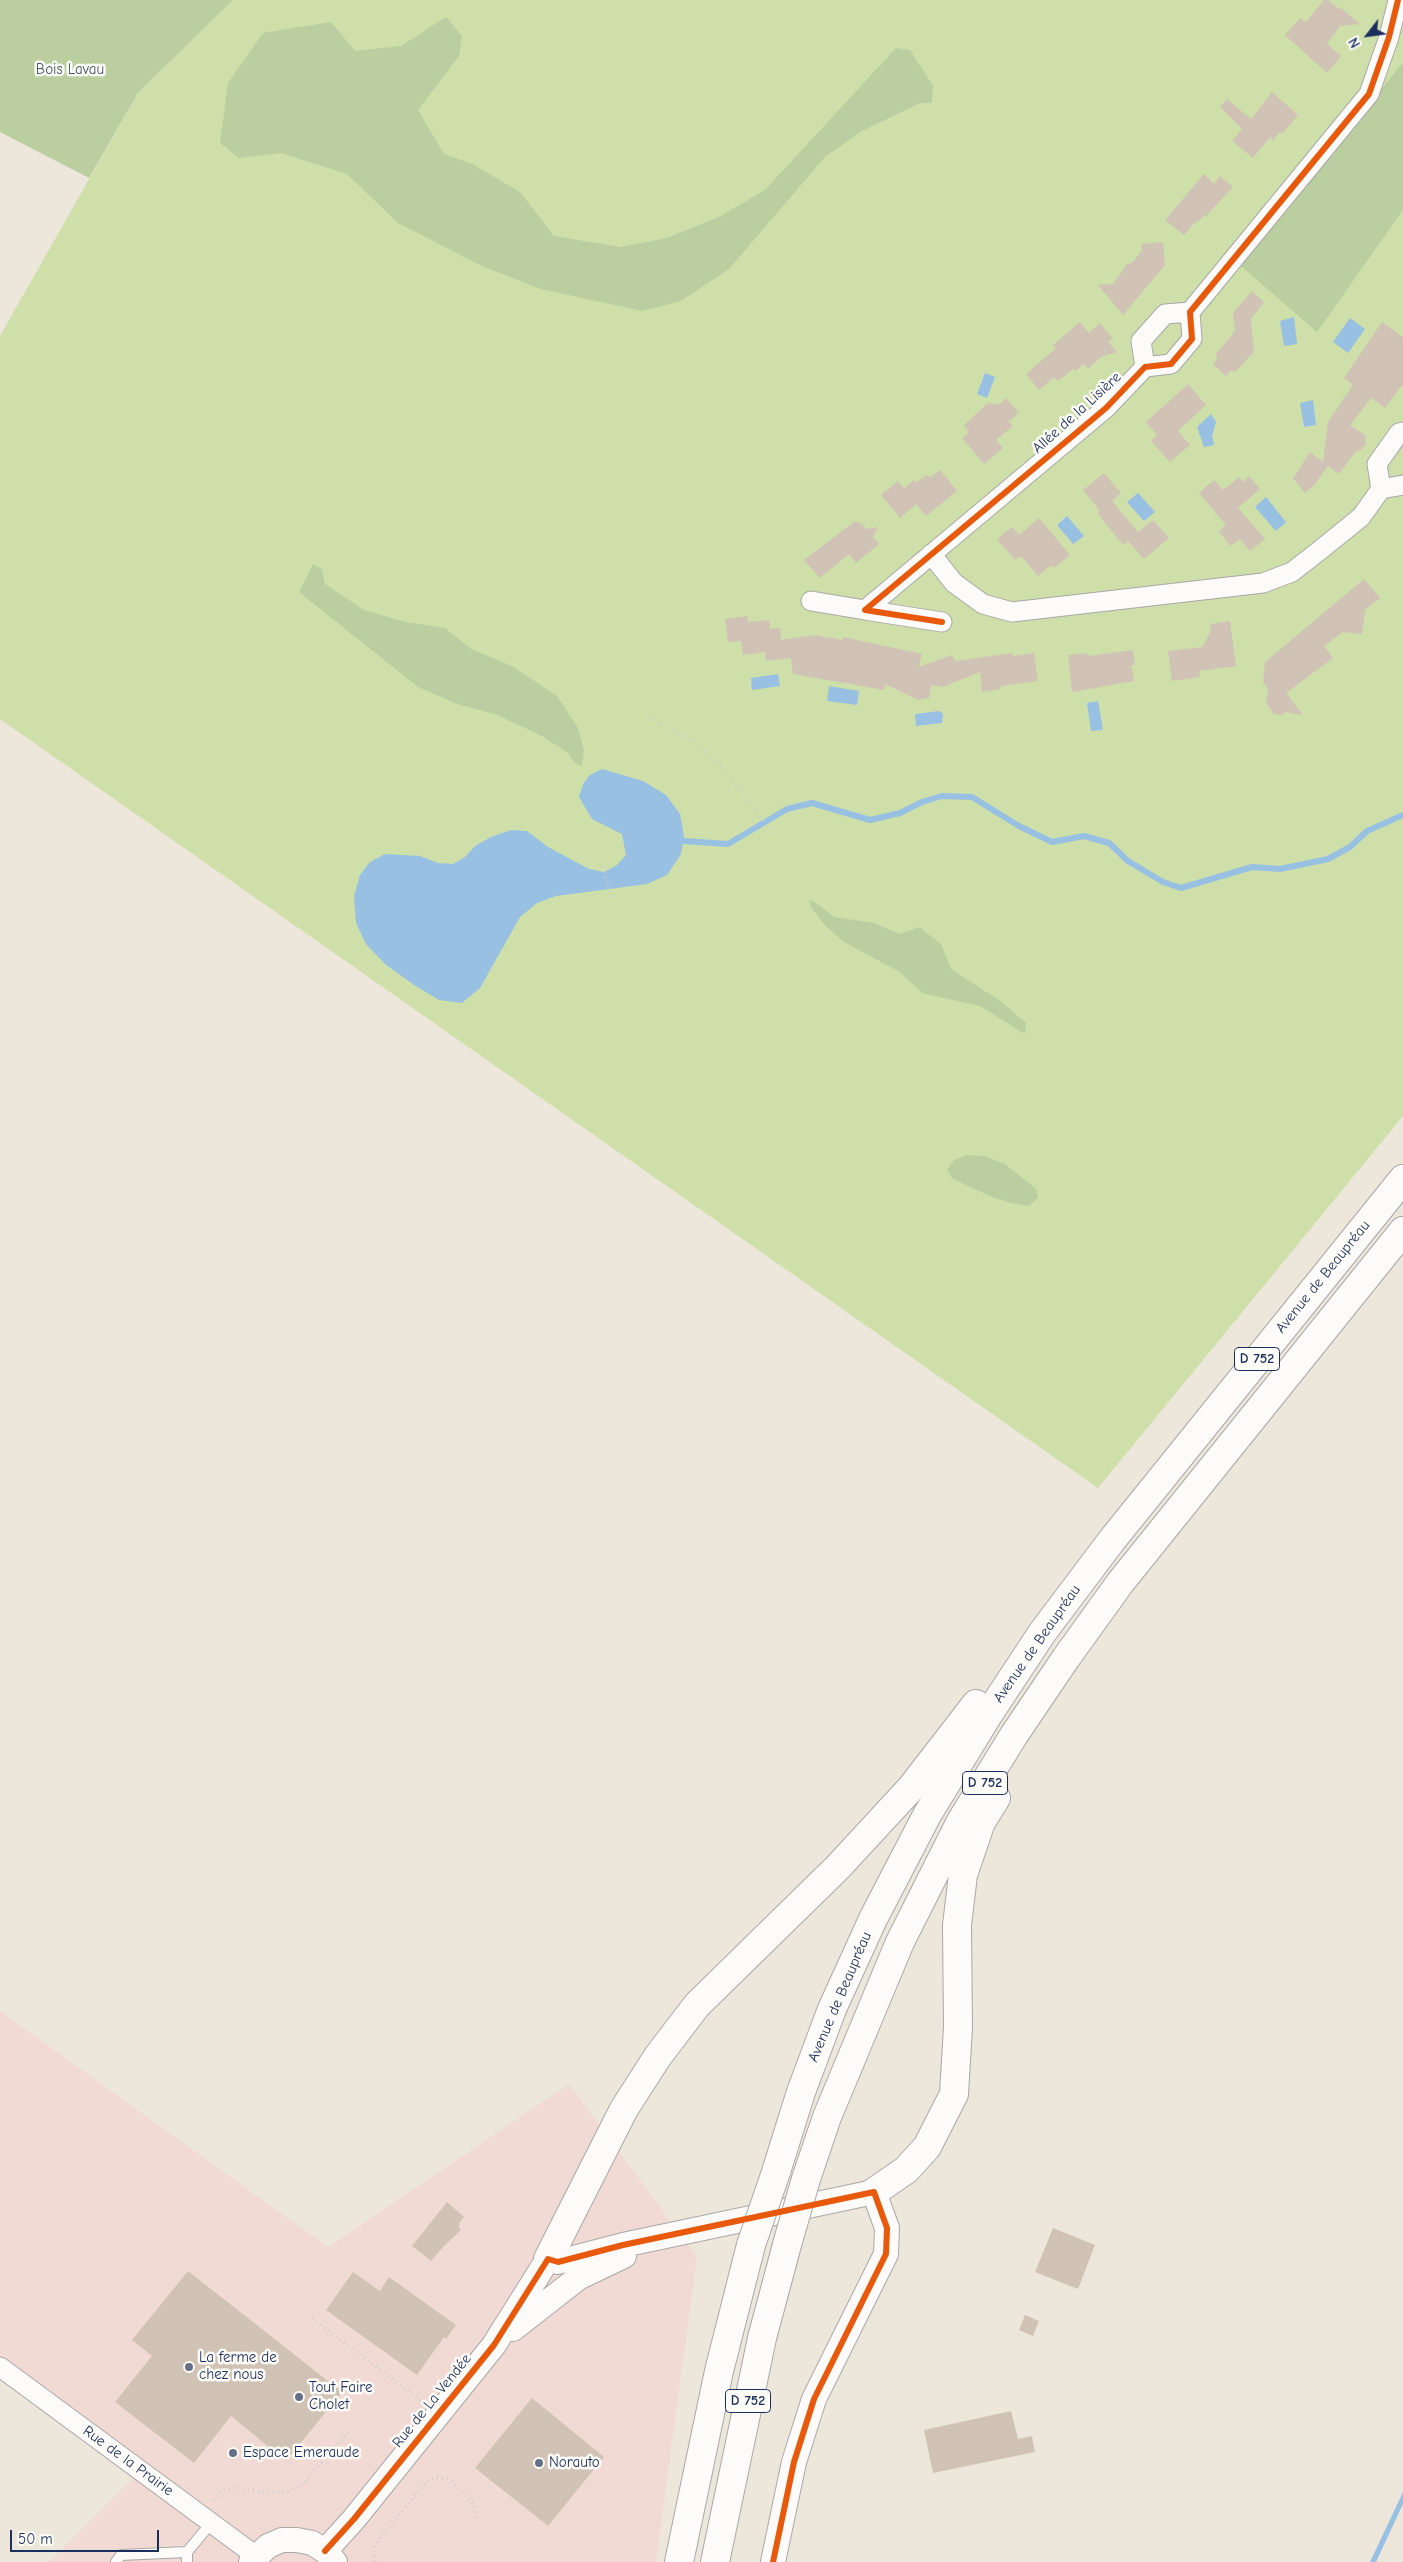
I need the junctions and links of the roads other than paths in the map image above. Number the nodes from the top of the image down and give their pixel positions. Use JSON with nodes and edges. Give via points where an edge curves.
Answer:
{"nodes":[{"id":1,"x":1398,"y":0,"type":"edge"},
{"id":2,"x":1396,"y":40,"type":"edge"},
{"id":3,"x":1190,"y":312,"type":"junction"},
{"id":4,"x":1145,"y":367,"type":"junction"},
{"id":5,"x":1403,"y":432,"type":"edge"},
{"id":6,"x":1403,"y":485,"type":"edge"},
{"id":7,"x":1381,"y":489,"type":"junction"},
{"id":8,"x":931,"y":554,"type":"junction"},
{"id":9,"x":811,"y":600,"type":"dead end"},
{"id":10,"x":864,"y":610,"type":"junction"},
{"id":11,"x":942,"y":622,"type":"dead end"},
{"id":12,"x":1403,"y":1179,"type":"edge"},
{"id":13,"x":1403,"y":1231,"type":"edge"},
{"id":14,"x":1241,"y":1431,"type":"junction"},
{"id":15,"x":1112,"y":1540,"type":"junction"},
{"id":16,"x":874,"y":2192,"type":"junction"},
{"id":17,"x":671,"y":2236,"type":"junction"},
{"id":18,"x":548,"y":2258,"type":"junction"},
{"id":19,"x":494,"y":2345,"type":"junction"},
{"id":20,"x":0,"y":2367,"type":"edge"},
{"id":21,"x":206,"y":2518,"type":"junction"},
{"id":22,"x":187,"y":2557,"type":"edge"},
{"id":23,"x":330,"y":2557,"type":"edge"},
{"id":24,"x":253,"y":2559,"type":"edge"},
{"id":25,"x":116,"y":2562,"type":"edge"},
{"id":26,"x":679,"y":2562,"type":"edge"},
{"id":27,"x":715,"y":2562,"type":"edge"},
{"id":28,"x":773,"y":2562,"type":"edge"}],
"edges":[{"from":1,"to":2,"type":"street"},
{"from":2,"to":3,"type":"street","via":[[1369,94]]},
{"from":3,"to":4,"type":"street","via":[[1192,339],[1171,364]]},
{"from":3,"to":4,"type":"street","via":[[1165,314],[1141,341]]},
{"from":4,"to":8,"type":"street","name":"Allée de la Lisière","via":[[1106,408]]},
{"from":5,"to":7,"type":"street","via":[[1376,464]]},
{"from":6,"to":7,"type":"street"},
{"from":7,"to":8,"type":"street","via":[[1361,517],[1299,567],[1263,583],[1012,612],[983,604],[954,583]]},
{"from":8,"to":10,"type":"street","name":"Allée de la Lisière"},
{"from":9,"to":10,"type":"street"},
{"from":10,"to":11,"type":"street"},
{"from":12,"to":15,"type":"highway","name":"Avenue de Beaupréau","number":"D 752"},
{"from":13,"to":14,"type":"highway","name":"Avenue de Beaupréau","number":"D 752"},
{"from":14,"to":16,"type":"highway","via":[[1210,1489],[1054,1701],[981,1822],[963,1875],[956,1925],[958,2027],[954,2094],[927,2147],[906,2170]]},
{"from":14,"to":27,"type":"highway","name":"Avenue de Beaupréau","number":"D 752","bridge":true,"via":[[1066,1658],[961,1821],[900,1942],[827,2117],[806,2179],[762,2338]]},
{"from":15,"to":18,"type":"highway","via":[[1059,1592],[1029,1629],[964,1722],[911,1788],[838,1867],[697,2005],[658,2056],[624,2109]]},
{"from":15,"to":26,"type":"highway","name":"Avenue de Beaupréau","number":"D 752","bridge":true,"via":[[1042,1633],[927,1815],[873,1919],[832,2009],[751,2245],[719,2371]]},
{"from":16,"to":17,"type":"street"},
{"from":16,"to":28,"type":"street","via":[[887,2228],[886,2254],[814,2399],[794,2462]]},
{"from":17,"to":18,"type":"street","via":[[558,2262]]},
{"from":17,"to":19,"type":"street","name":"Rue de La Vendée","via":[[578,2278]]},
{"from":18,"to":19,"type":"street","name":"Rue de La Vendée"},
{"from":19,"to":23,"type":"street","name":"Rue de La Vendée","via":[[354,2519]]},
{"from":20,"to":21,"type":"street","name":"Rue de la Prairie"},
{"from":21,"to":22,"type":"lane"},
{"from":21,"to":24,"type":"street","name":"Rue de la Prairie"},
{"from":22,"to":25,"type":"lane","via":[[122,2555]]},
{"from":23,"to":24,"type":"street","via":[[312,2543],[282,2540],[268,2546]]}]}
